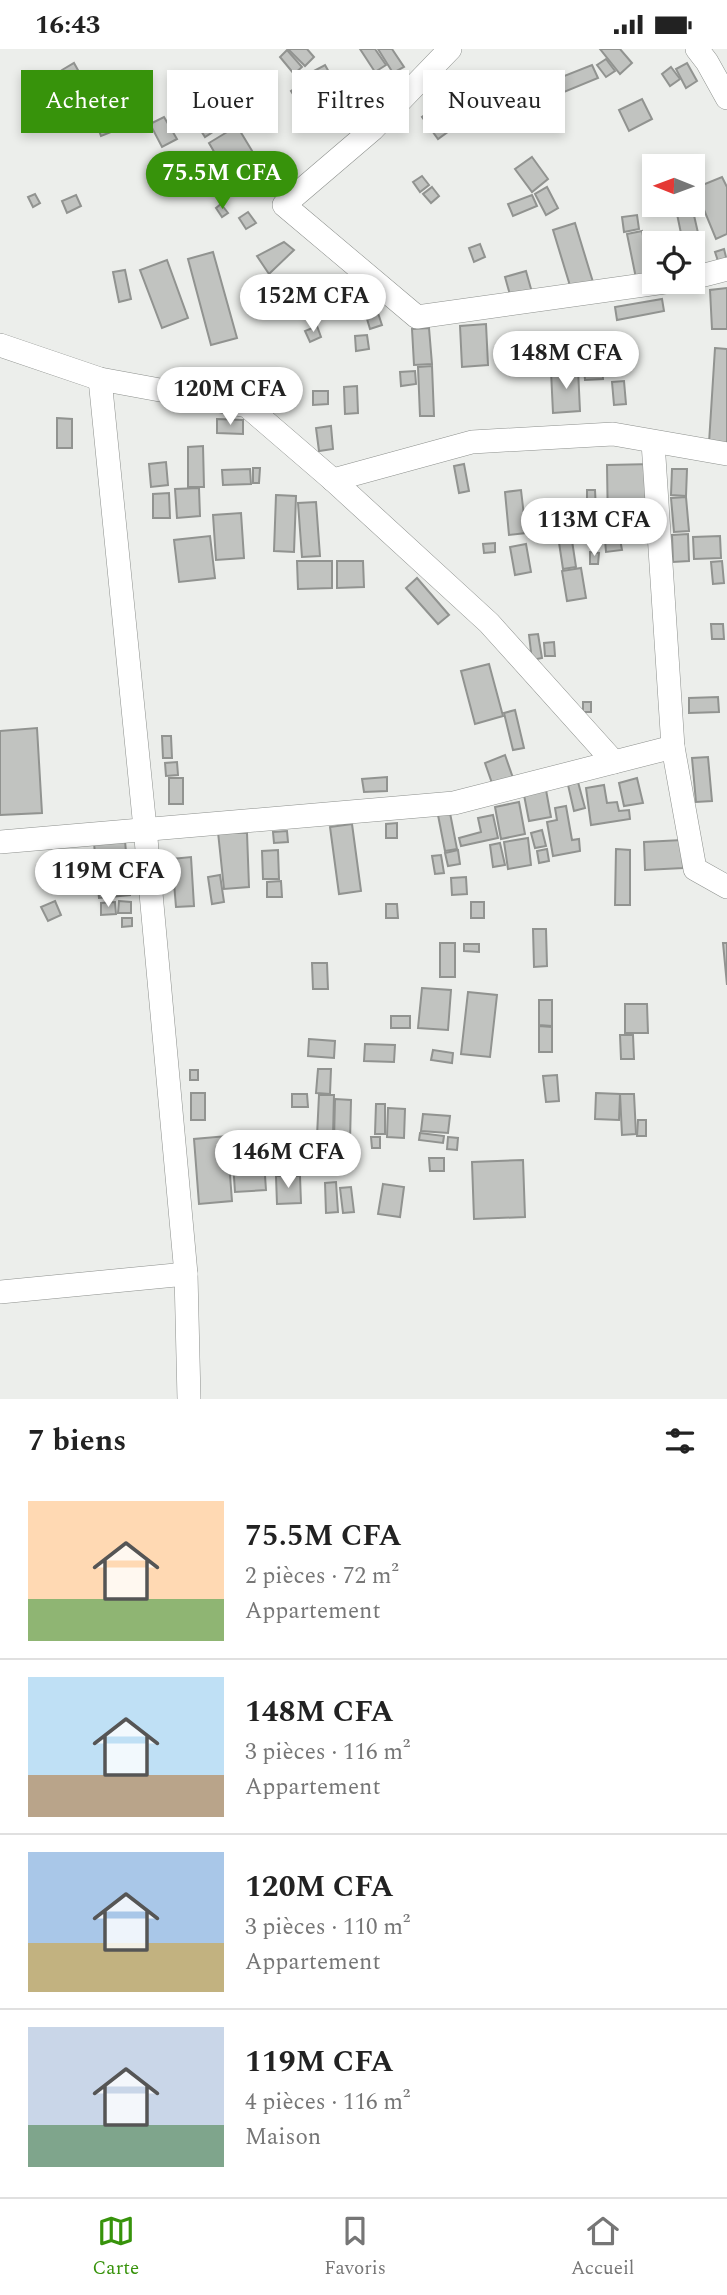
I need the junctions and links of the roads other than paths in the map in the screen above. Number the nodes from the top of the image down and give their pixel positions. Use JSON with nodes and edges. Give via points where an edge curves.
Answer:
{"nodes":[{"id":1,"x":450,"y":49,"type":"edge"},
{"id":2,"x":697,"y":49,"type":"edge"},
{"id":3,"x":727,"y":98,"type":"edge"},
{"id":4,"x":727,"y":269,"type":"edge"},
{"id":5,"x":705,"y":275,"type":"edge"},
{"id":6,"x":642,"y":285,"type":"edge"},
{"id":7,"x":0,"y":345,"type":"edge"},
{"id":8,"x":100,"y":379,"type":"junction"},
{"id":9,"x":653,"y":442,"type":"junction"},
{"id":10,"x":727,"y":454,"type":"edge"},
{"id":11,"x":333,"y":480,"type":"junction"},
{"id":12,"x":673,"y":747,"type":"junction"},
{"id":13,"x":614,"y":762,"type":"junction"},
{"id":14,"x":145,"y":828,"type":"junction"},
{"id":15,"x":0,"y":842,"type":"edge"},
{"id":16,"x":727,"y":887,"type":"edge"},
{"id":17,"x":186,"y":1274,"type":"junction"},
{"id":18,"x":0,"y":1292,"type":"edge"},
{"id":19,"x":189,"y":1399,"type":"edge"}],
"edges":[{"from":1,"to":6,"type":"street","via":[[373,129],[284,205],[417,317]]},
{"from":2,"to":3,"type":"street"},
{"from":4,"to":5,"type":"street"},
{"from":7,"to":8,"type":"street"},
{"from":8,"to":11,"type":"street","via":[[247,406]]},
{"from":8,"to":14,"type":"street"},
{"from":9,"to":10,"type":"street"},
{"from":9,"to":11,"type":"street","via":[[613,434],[472,442]]},
{"from":9,"to":12,"type":"street"},
{"from":11,"to":13,"type":"street","via":[[489,623]]},
{"from":12,"to":13,"type":"street"},
{"from":12,"to":16,"type":"street","via":[[695,869]]},
{"from":13,"to":14,"type":"street","via":[[454,803]]},
{"from":14,"to":15,"type":"street"},
{"from":14,"to":17,"type":"street"},
{"from":17,"to":18,"type":"street"},
{"from":17,"to":19,"type":"street"}]}
